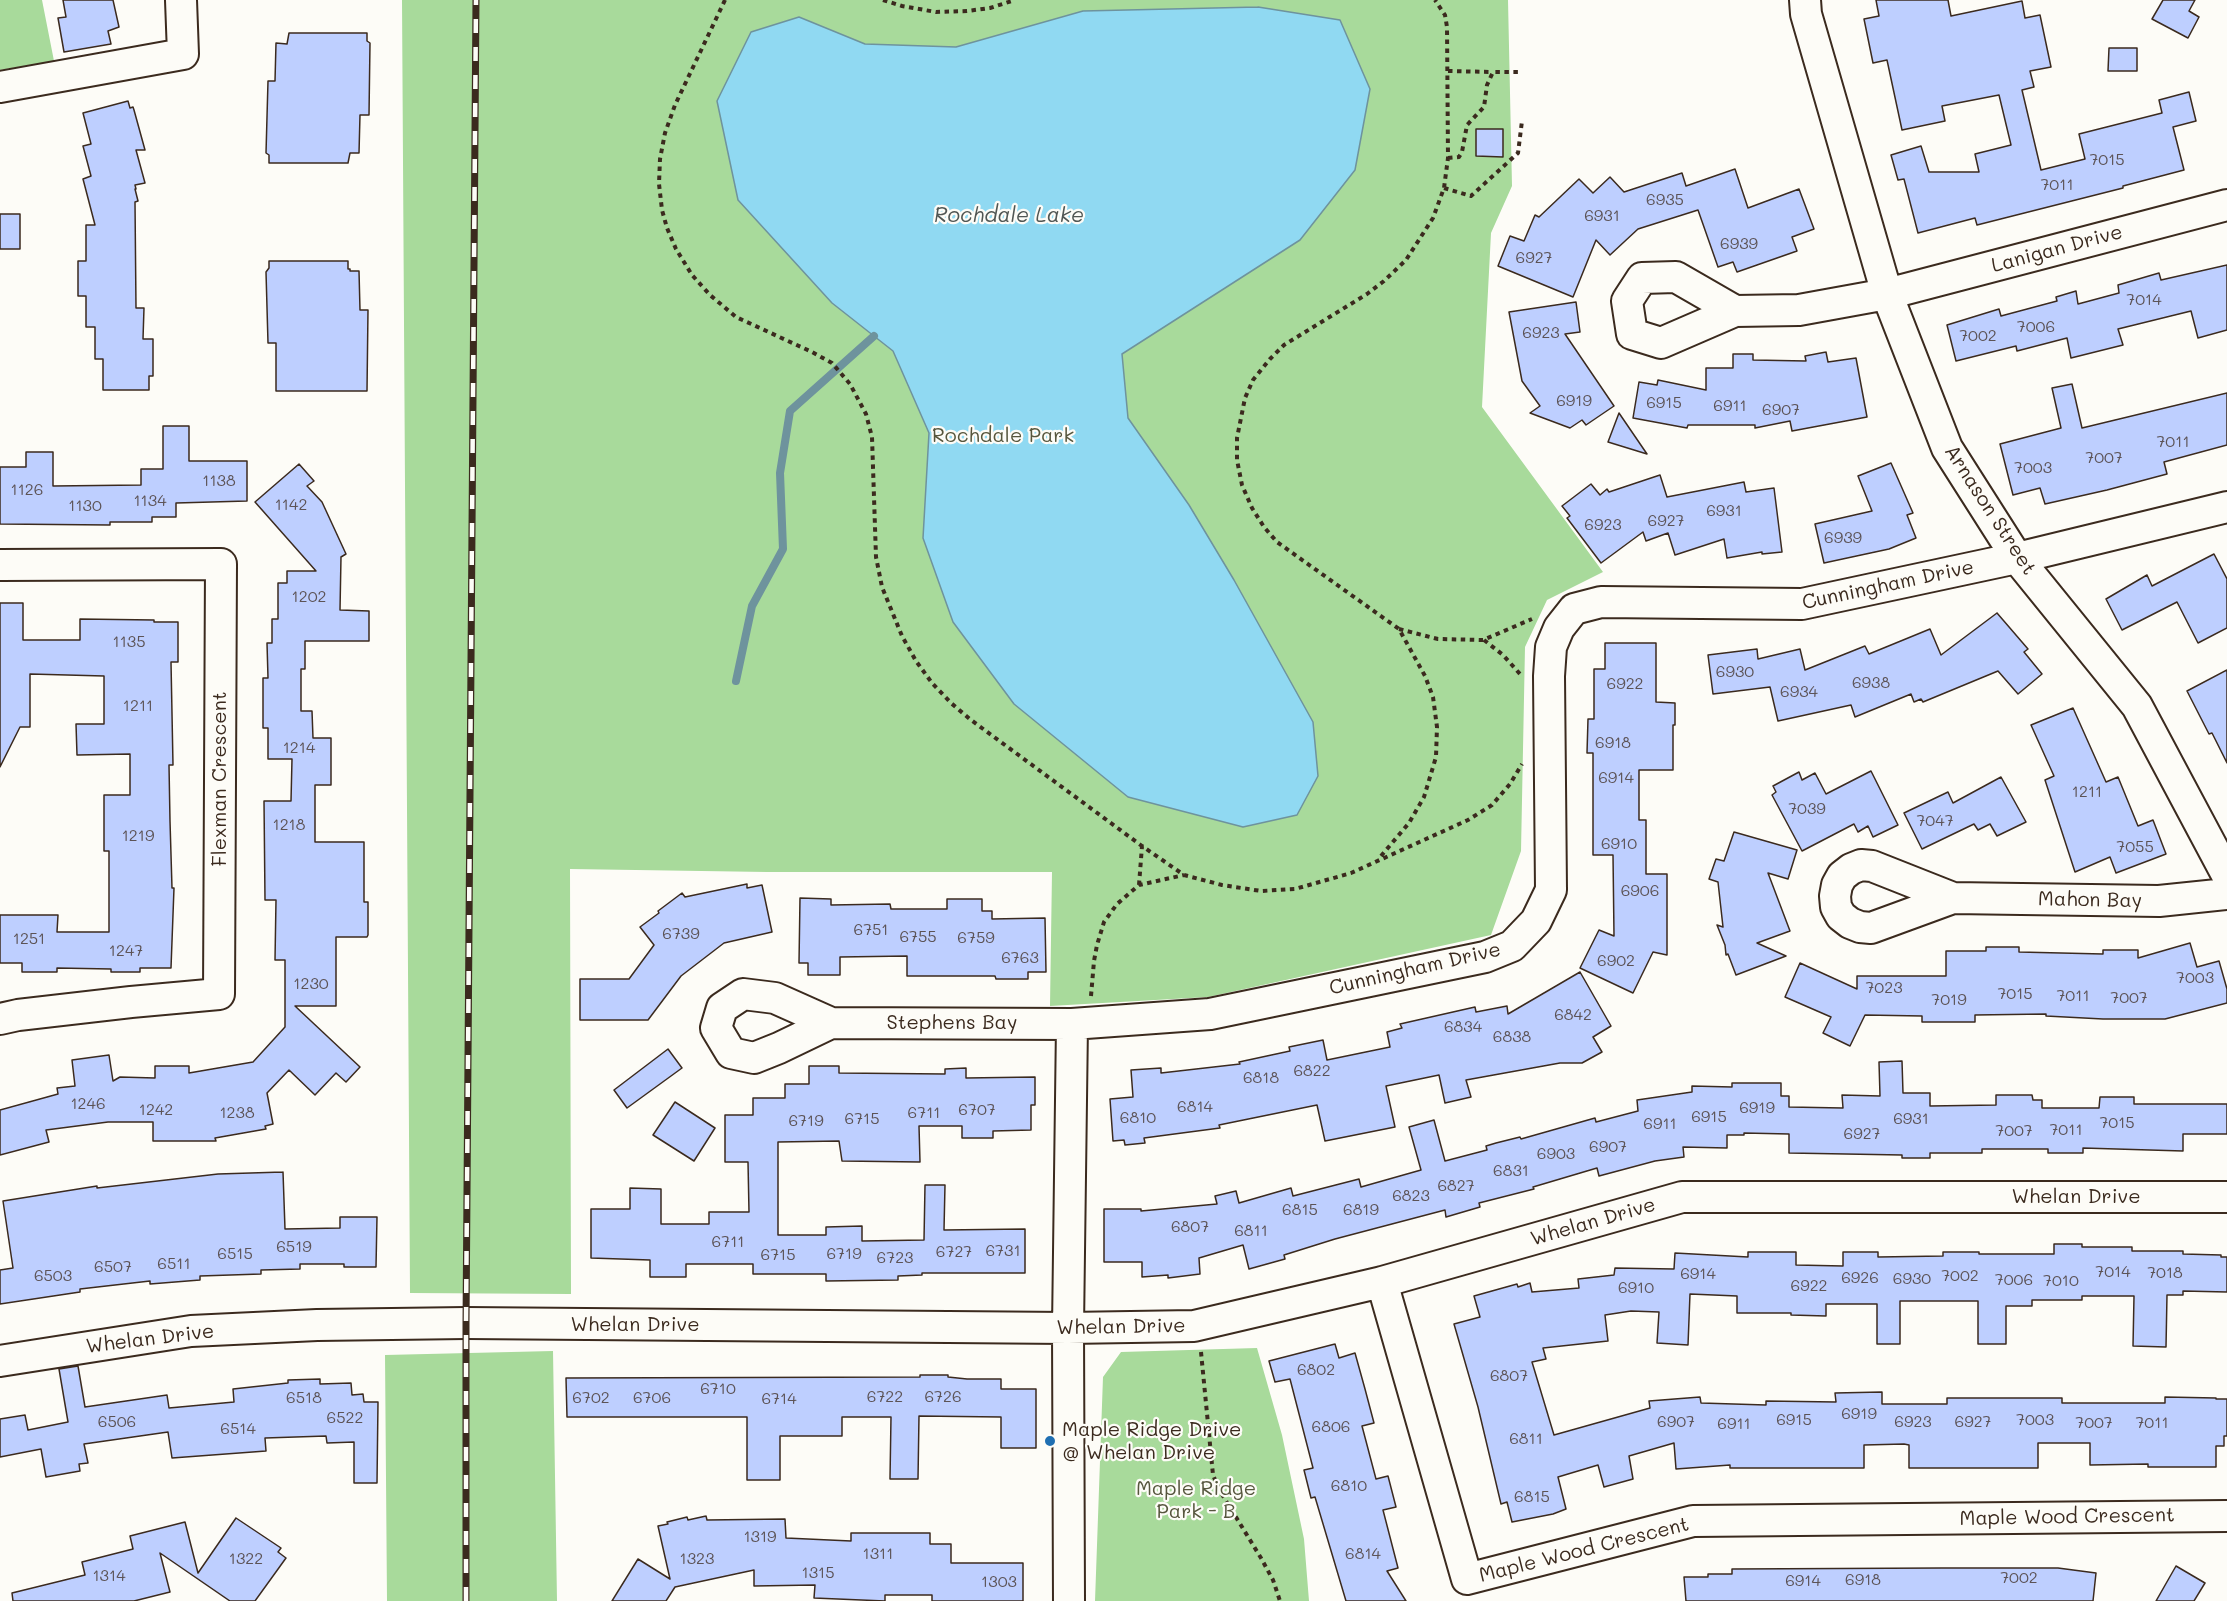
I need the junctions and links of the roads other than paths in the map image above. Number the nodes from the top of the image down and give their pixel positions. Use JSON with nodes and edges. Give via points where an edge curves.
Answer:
{"nodes":[{"id":1,"x":181,"y":0,"type":"edge"},
{"id":2,"x":1805,"y":0,"type":"edge"},
{"id":3,"x":0,"y":87,"type":"edge"},
{"id":4,"x":2227,"y":205,"type":"edge"},
{"id":5,"x":1887,"y":294,"type":"junction"},
{"id":6,"x":1735,"y":311,"type":"dead end"},
{"id":7,"x":2227,"y":507,"type":"edge"},
{"id":8,"x":2017,"y":558,"type":"junction"},
{"id":9,"x":0,"y":565,"type":"edge"},
{"id":10,"x":2227,"y":875,"type":"edge"},
{"id":11,"x":2227,"y":894,"type":"edge"},
{"id":12,"x":1953,"y":898,"type":"dead end"},
{"id":13,"x":0,"y":1019,"type":"edge"},
{"id":14,"x":831,"y":1023,"type":"dead end"},
{"id":15,"x":1082,"y":1023,"type":"junction"},
{"id":16,"x":2227,"y":1197,"type":"edge"},
{"id":17,"x":1382,"y":1282,"type":"junction"},
{"id":18,"x":1068,"y":1328,"type":"junction"},
{"id":19,"x":0,"y":1361,"type":"edge"},
{"id":20,"x":2227,"y":1516,"type":"edge"},
{"id":21,"x":1069,"y":1601,"type":"edge"}],
"edges":[{"from":1,"to":3,"type":"street","via":[[183,54]]},
{"from":2,"to":5,"type":"street","name":"Arnason Street"},
{"from":4,"to":5,"type":"street","name":"Lanigan Drive"},
{"from":5,"to":6,"type":"street","name":"Lanigan Drive","via":[[1799,310]]},
{"from":5,"to":8,"type":"street","name":"Arnason Street","via":[[1947,448]]},
{"from":7,"to":8,"type":"street","name":"Cunningham Drive"},
{"from":8,"to":10,"type":"street","name":"Arnason Street","via":[[2137,706]]},
{"from":8,"to":15,"type":"street","name":"Cunningham Drive","via":[[1802,604],[1601,602],[1574,609],[1551,647],[1551,890],[1536,921],[1512,946],[1485,957],[1209,1014]]},
{"from":9,"to":13,"type":"street","name":"Flexman Crescent","via":[[221,564],[219,994]]},
{"from":11,"to":12,"type":"street","name":"Mahon Bay","via":[[2159,901]]},
{"from":14,"to":15,"type":"street","name":"Stephens Bay"},
{"from":15,"to":18,"type":"street"},
{"from":16,"to":17,"type":"street","name":"Whelan Drive","via":[[1682,1197]]},
{"from":17,"to":18,"type":"street","name":"Whelan Drive","via":[[1194,1326]]},
{"from":17,"to":20,"type":"street","name":"Maple Wood Crescent","via":[[1467,1579],[1693,1521]]},
{"from":18,"to":19,"type":"street","name":"Whelan Drive","via":[[317,1325],[190,1331]]},
{"from":18,"to":21,"type":"street"}]}
